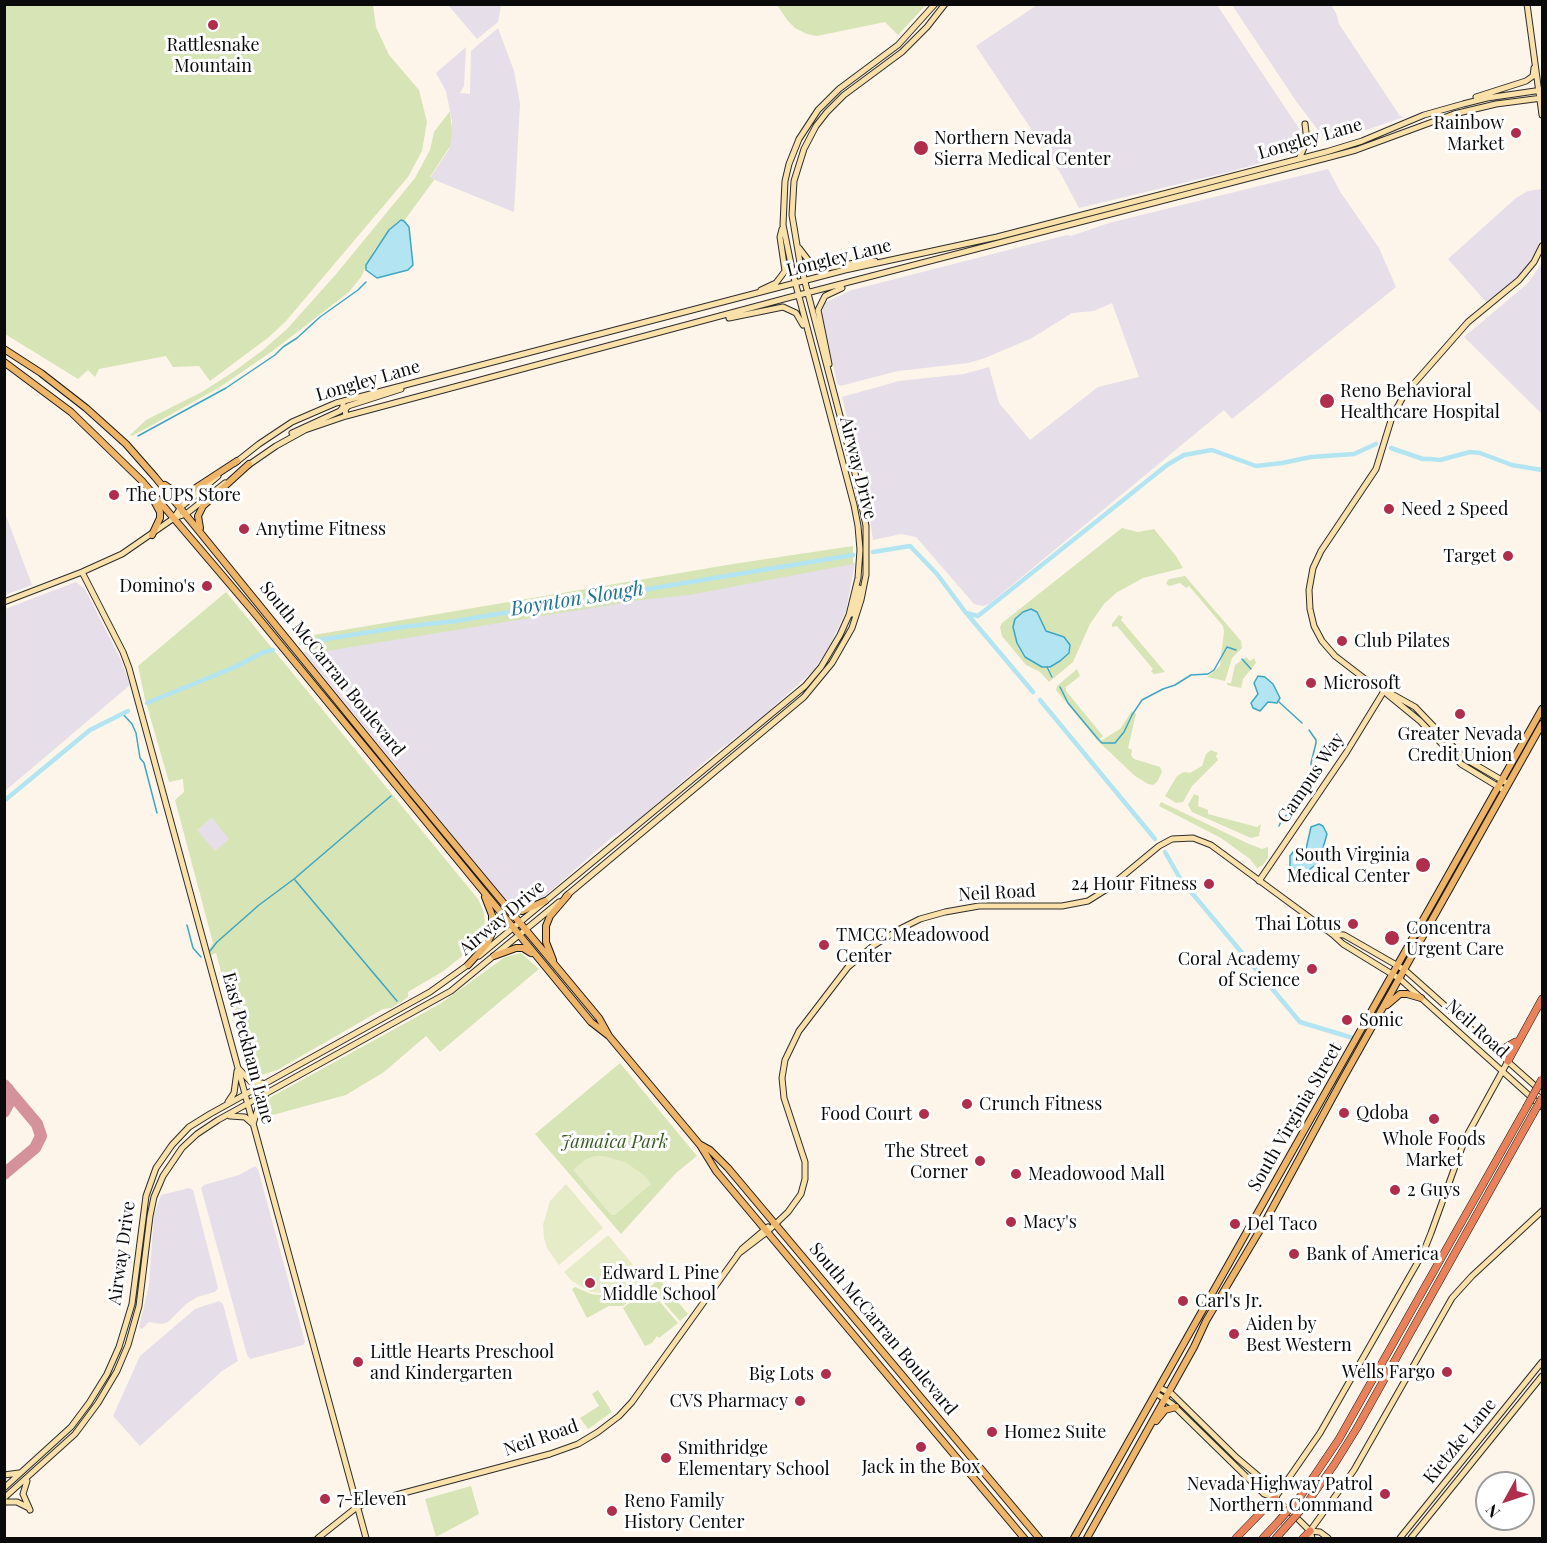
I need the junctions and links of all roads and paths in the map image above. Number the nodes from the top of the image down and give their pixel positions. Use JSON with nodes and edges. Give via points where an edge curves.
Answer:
{"nodes":[{"id":1,"x":935,"y":4,"type":"edge"},
{"id":2,"x":945,"y":4,"type":"edge"},
{"id":3,"x":1527,"y":4,"type":"edge"},
{"id":4,"x":1535,"y":60,"type":"junction"},
{"id":5,"x":1542,"y":77,"type":"edge"},
{"id":6,"x":1541,"y":91,"type":"edge"},
{"id":7,"x":1541,"y":98,"type":"edge"},
{"id":8,"x":1457,"y":105,"type":"junction"},
{"id":9,"x":1542,"y":115,"type":"edge"},
{"id":10,"x":1305,"y":124,"type":"dead end"},
{"id":11,"x":1299,"y":159,"type":"junction"},
{"id":12,"x":783,"y":218,"type":"junction"},
{"id":13,"x":796,"y":240,"type":"junction"},
{"id":14,"x":1542,"y":246,"type":"edge"},
{"id":15,"x":883,"y":262,"type":"junction"},
{"id":16,"x":860,"y":280,"type":"junction"},
{"id":17,"x":806,"y":287,"type":"junction"},
{"id":18,"x":797,"y":290,"type":"junction"},
{"id":19,"x":748,"y":295,"type":"junction"},
{"id":20,"x":715,"y":318,"type":"junction"},
{"id":21,"x":811,"y":344,"type":"junction"},
{"id":22,"x":4,"y":349,"type":"edge"},
{"id":23,"x":4,"y":363,"type":"edge"},
{"id":24,"x":828,"y":372,"type":"junction"},
{"id":25,"x":413,"y":383,"type":"junction"},
{"id":26,"x":343,"y":402,"type":"junction"},
{"id":27,"x":346,"y":416,"type":"junction"},
{"id":28,"x":276,"y":446,"type":"junction"},
{"id":29,"x":237,"y":461,"type":"junction"},
{"id":30,"x":249,"y":464,"type":"junction"},
{"id":31,"x":155,"y":477,"type":"junction"},
{"id":32,"x":142,"y":481,"type":"junction"},
{"id":33,"x":181,"y":507,"type":"junction"},
{"id":34,"x":186,"y":514,"type":"junction"},
{"id":35,"x":174,"y":518,"type":"junction"},
{"id":36,"x":152,"y":534,"type":"junction"},
{"id":37,"x":203,"y":534,"type":"junction"},
{"id":38,"x":82,"y":572,"type":"junction"},
{"id":39,"x":858,"y":578,"type":"junction"},
{"id":40,"x":4,"y":602,"type":"edge"},
{"id":41,"x":854,"y":622,"type":"junction"},
{"id":42,"x":306,"y":676,"type":"junction"},
{"id":43,"x":1384,"y":691,"type":"junction"},
{"id":44,"x":1542,"y":709,"type":"edge"},
{"id":45,"x":766,"y":718,"type":"junction"},
{"id":46,"x":1542,"y":724,"type":"edge"},
{"id":47,"x":364,"y":733,"type":"junction"},
{"id":48,"x":731,"y":757,"type":"junction"},
{"id":49,"x":687,"y":784,"type":"junction"},
{"id":50,"x":1505,"y":785,"type":"junction"},
{"id":51,"x":1498,"y":787,"type":"junction"},
{"id":52,"x":1259,"y":880,"type":"junction"},
{"id":53,"x":479,"y":886,"type":"junction"},
{"id":54,"x":568,"y":895,"type":"junction"},
{"id":55,"x":545,"y":901,"type":"junction"},
{"id":56,"x":506,"y":907,"type":"junction"},
{"id":57,"x":519,"y":923,"type":"junction"},
{"id":58,"x":513,"y":928,"type":"junction"},
{"id":59,"x":525,"y":930,"type":"junction"},
{"id":60,"x":1332,"y":934,"type":"junction"},
{"id":61,"x":519,"y":935,"type":"junction"},
{"id":62,"x":494,"y":956,"type":"junction"},
{"id":63,"x":537,"y":957,"type":"junction"},
{"id":64,"x":468,"y":965,"type":"junction"},
{"id":65,"x":1398,"y":965,"type":"junction"},
{"id":66,"x":558,"y":970,"type":"junction"},
{"id":67,"x":1405,"y":970,"type":"junction"},
{"id":68,"x":1393,"y":974,"type":"junction"},
{"id":69,"x":1400,"y":978,"type":"junction"},
{"id":70,"x":1421,"y":998,"type":"junction"},
{"id":71,"x":1542,"y":999,"type":"edge"},
{"id":72,"x":1382,"y":1009,"type":"junction"},
{"id":73,"x":609,"y":1036,"type":"junction"},
{"id":74,"x":1519,"y":1038,"type":"junction"},
{"id":75,"x":1485,"y":1042,"type":"junction"},
{"id":76,"x":1508,"y":1061,"type":"junction"},
{"id":77,"x":237,"y":1066,"type":"junction"},
{"id":78,"x":1502,"y":1071,"type":"junction"},
{"id":79,"x":1542,"y":1079,"type":"edge"},
{"id":80,"x":269,"y":1081,"type":"junction"},
{"id":81,"x":275,"y":1089,"type":"junction"},
{"id":82,"x":1542,"y":1092,"type":"edge"},
{"id":83,"x":244,"y":1095,"type":"junction"},
{"id":84,"x":1542,"y":1098,"type":"edge"},
{"id":85,"x":247,"y":1104,"type":"junction"},
{"id":86,"x":224,"y":1106,"type":"junction"},
{"id":87,"x":1542,"y":1107,"type":"edge"},
{"id":88,"x":222,"y":1118,"type":"junction"},
{"id":89,"x":253,"y":1124,"type":"junction"},
{"id":90,"x":700,"y":1144,"type":"junction"},
{"id":91,"x":1542,"y":1211,"type":"edge"},
{"id":92,"x":774,"y":1224,"type":"junction"},
{"id":93,"x":766,"y":1231,"type":"junction"},
{"id":94,"x":1542,"y":1362,"type":"edge"},
{"id":95,"x":1542,"y":1376,"type":"edge"},
{"id":96,"x":1163,"y":1393,"type":"junction"},
{"id":97,"x":1176,"y":1407,"type":"junction"},
{"id":98,"x":1146,"y":1433,"type":"junction"},
{"id":99,"x":23,"y":1472,"type":"junction"},
{"id":100,"x":4,"y":1475,"type":"edge"},
{"id":101,"x":31,"y":1475,"type":"junction"},
{"id":102,"x":4,"y":1488,"type":"edge"},
{"id":103,"x":1275,"y":1498,"type":"junction"},
{"id":104,"x":4,"y":1500,"type":"edge"},
{"id":105,"x":357,"y":1507,"type":"junction"},
{"id":106,"x":1310,"y":1530,"type":"junction"},
{"id":107,"x":1038,"y":1537,"type":"edge"},
{"id":108,"x":318,"y":1539,"type":"edge"},
{"id":109,"x":366,"y":1539,"type":"edge"},
{"id":110,"x":1024,"y":1539,"type":"edge"},
{"id":111,"x":1074,"y":1539,"type":"edge"},
{"id":112,"x":1087,"y":1539,"type":"edge"},
{"id":113,"x":1236,"y":1539,"type":"edge"},
{"id":114,"x":1263,"y":1539,"type":"edge"},
{"id":115,"x":1276,"y":1539,"type":"edge"},
{"id":116,"x":1303,"y":1539,"type":"edge"},
{"id":117,"x":1312,"y":1539,"type":"edge"},
{"id":118,"x":1328,"y":1539,"type":"edge"},
{"id":119,"x":1400,"y":1539,"type":"edge"},
{"id":120,"x":1412,"y":1539,"type":"edge"}],
"edges":[{"from":1,"to":12,"type":"main road","via":[[898,45],[839,89],[809,122],[789,164]]},
{"from":2,"to":13,"type":"main road","name":"Airway Drive","via":[[909,46],[844,95],[816,126],[800,157],[794,181],[792,215]]},
{"from":3,"to":4,"type":"main road"},
{"from":4,"to":5,"type":"main road"},
{"from":4,"to":6,"type":"main road"},
{"from":4,"to":8,"type":"main road","via":[[1533,76],[1526,81]]},
{"from":6,"to":7,"type":"main road"},
{"from":6,"to":8,"type":"main road","name":"Longley Lane"},
{"from":7,"to":9,"type":"main road"},
{"from":7,"to":16,"type":"main road","name":"Longley Lane","via":[[1454,114],[1347,153]]},
{"from":8,"to":11,"type":"main road","name":"Longley Lane"},
{"from":10,"to":11,"type":"main road","via":[[1307,141]]},
{"from":11,"to":15,"type":"main road","name":"Longley Lane","via":[[997,237]]},
{"from":12,"to":18,"type":"main road","name":"Airway Drive"},
{"from":12,"to":19,"type":"main road","via":[[780,237],[784,274],[776,283]]},
{"from":13,"to":15,"type":"main road","via":[[805,258],[821,269]]},
{"from":13,"to":17,"type":"main road","name":"Airway Drive"},
{"from":14,"to":43,"type":"main road","via":[[1519,280],[1468,322],[1400,400],[1374,475],[1321,551],[1310,579],[1310,609],[1321,639],[1343,663]]},
{"from":15,"to":17,"type":"main road","name":"Longley Lane"},
{"from":16,"to":17,"type":"main road","name":"Longley Lane"},
{"from":16,"to":24,"type":"main road","via":[[825,296],[820,305],[818,316],[829,357]]},
{"from":17,"to":18,"type":"main road","name":"Longley Lane"},
{"from":17,"to":18,"type":"main road","name":"Longley Lane"},
{"from":17,"to":24,"type":"main road","name":"Airway Drive"},
{"from":18,"to":19,"type":"main road","name":"Longley Lane"},
{"from":18,"to":20,"type":"main road","name":"Longley Lane"},
{"from":18,"to":21,"type":"main road","name":"Airway Drive"},
{"from":19,"to":25,"type":"main road","name":"Longley Lane"},
{"from":20,"to":21,"type":"main road","via":[[787,308],[799,317]]},
{"from":20,"to":27,"type":"main road","name":"Longley Lane"},
{"from":21,"to":39,"type":"main road","name":"Airway Drive","via":[[854,505],[859,538]]},
{"from":22,"to":31,"type":"main road","name":"South McCarran Boulevard","via":[[86,408]]},
{"from":23,"to":32,"type":"main road","name":"South McCarran Boulevard","via":[[71,412]]},
{"from":24,"to":41,"type":"main road","name":"Airway Drive","via":[[866,526],[866,575]]},
{"from":25,"to":26,"type":"main road","name":"Longley Lane"},
{"from":25,"to":27,"type":"main road","via":[[348,406]]},
{"from":26,"to":28,"type":"main road","via":[[340,411],[303,427]]},
{"from":26,"to":29,"type":"main road","name":"Longley Lane","via":[[292,422]]},
{"from":27,"to":28,"type":"main road","name":"Longley Lane","via":[[305,430]]},
{"from":28,"to":30,"type":"main road","name":"Longley Lane"},
{"from":29,"to":31,"type":"main road","via":[[188,493],[175,492]]},
{"from":29,"to":33,"type":"main road","name":"Longley Lane"},
{"from":30,"to":34,"type":"main road","name":"Longley Lane"},
{"from":30,"to":37,"type":"main road","via":[[200,509],[198,524]]},
{"from":31,"to":33,"type":"main road","name":"South McCarran Boulevard"},
{"from":32,"to":35,"type":"main road","name":"South McCarran Boulevard"},
{"from":32,"to":36,"type":"main road","via":[[160,512]]},
{"from":33,"to":34,"type":"main road","name":"South McCarran Boulevard"},
{"from":33,"to":35,"type":"main road","name":"Longley Lane"},
{"from":34,"to":35,"type":"main road","name":"Longley Lane"},
{"from":34,"to":37,"type":"main road","name":"South McCarran Boulevard"},
{"from":35,"to":36,"type":"main road","name":"Longley Lane"},
{"from":35,"to":42,"type":"main road","name":"South McCarran Boulevard"},
{"from":36,"to":38,"type":"main road","name":"Longley Lane","via":[[122,554]]},
{"from":37,"to":47,"type":"main road","name":"South McCarran Boulevard"},
{"from":38,"to":40,"type":"main road","name":"Longley Lane"},
{"from":38,"to":77,"type":"main road","name":"East Peckham Lane","via":[[129,668]]},
{"from":39,"to":41,"type":"main road"},
{"from":39,"to":45,"type":"main road","name":"Airway Drive","via":[[845,624],[828,657],[805,686]]},
{"from":41,"to":48,"type":"main road","name":"Airway Drive","via":[[840,652],[811,691]]},
{"from":42,"to":47,"type":"main road","via":[[355,729]]},
{"from":42,"to":53,"type":"main road","name":"South McCarran Boulevard"},
{"from":43,"to":50,"type":"main road","via":[[1415,707],[1464,758]]},
{"from":43,"to":51,"type":"main road","via":[[1461,764]]},
{"from":43,"to":52,"type":"main road","name":"Campus Way","via":[[1347,753]]},
{"from":44,"to":50,"type":"main road","name":"South Virginia Street"},
{"from":45,"to":48,"type":"main road","via":[[732,751]]},
{"from":45,"to":49,"type":"main road","name":"Airway Drive"},
{"from":46,"to":50,"type":"main road","name":"South Virginia Street"},
{"from":47,"to":56,"type":"main road","name":"South McCarran Boulevard"},
{"from":48,"to":49,"type":"main road"},
{"from":48,"to":54,"type":"main road","name":"Airway Drive"},
{"from":49,"to":55,"type":"main road","name":"Airway Drive"},
{"from":50,"to":51,"type":"main road","name":"South Virginia Street"},
{"from":50,"to":67,"type":"main road","name":"South Virginia Street"},
{"from":51,"to":65,"type":"main road","name":"South Virginia Street"},
{"from":52,"to":60,"type":"main road","name":"Neil Road"},
{"from":52,"to":92,"type":"main road","name":"Neil Road","via":[[1205,842],[1172,839],[1086,902],[959,909],[920,920],[876,944],[834,983],[798,1031],[787,1053],[783,1092],[806,1170],[798,1199]]},
{"from":53,"to":58,"type":"main road","name":"South McCarran Boulevard"},
{"from":53,"to":64,"type":"main road","via":[[490,909],[493,928],[487,944]]},
{"from":54,"to":59,"type":"main road","name":"Airway Drive"},
{"from":54,"to":66,"type":"main road","via":[[550,916],[545,931]]},
{"from":55,"to":56,"type":"main road","via":[[521,911]]},
{"from":55,"to":57,"type":"main road","name":"Airway Drive"},
{"from":56,"to":57,"type":"main road","name":"South McCarran Boulevard"},
{"from":57,"to":58,"type":"main road","name":"Airway Drive"},
{"from":57,"to":59,"type":"main road","name":"South McCarran Boulevard"},
{"from":58,"to":61,"type":"main road","name":"South McCarran Boulevard"},
{"from":58,"to":64,"type":"main road","name":"Airway Drive"},
{"from":59,"to":61,"type":"main road","name":"Airway Drive"},
{"from":59,"to":66,"type":"main road","name":"South McCarran Boulevard"},
{"from":60,"to":65,"type":"main road","name":"Neil Road","via":[[1344,935]]},
{"from":60,"to":68,"type":"main road","name":"Neil Road"},
{"from":61,"to":62,"type":"main road","name":"Airway Drive"},
{"from":61,"to":63,"type":"main road","name":"South McCarran Boulevard"},
{"from":62,"to":63,"type":"main road","via":[[520,948]]},
{"from":62,"to":81,"type":"main road","name":"Airway Drive","via":[[443,996]]},
{"from":63,"to":73,"type":"main road","name":"South McCarran Boulevard","via":[[591,1022]]},
{"from":64,"to":80,"type":"main road","name":"Airway Drive","via":[[430,992]]},
{"from":65,"to":67,"type":"main road","name":"Neil Road"},
{"from":65,"to":68,"type":"main road","name":"South Virginia Street"},
{"from":66,"to":73,"type":"main road","name":"South McCarran Boulevard","via":[[599,1018]]},
{"from":67,"to":69,"type":"main road","name":"South Virginia Street"},
{"from":67,"to":75,"type":"main road","name":"Neil Road"},
{"from":68,"to":69,"type":"main road","name":"Neil Road"},
{"from":68,"to":96,"type":"main road","name":"South Virginia Street"},
{"from":69,"to":70,"type":"main road","name":"Neil Road"},
{"from":69,"to":72,"type":"main road","name":"South Virginia Street"},
{"from":70,"to":72,"type":"main road","via":[[1400,994]]},
{"from":70,"to":78,"type":"main road","name":"Neil Road"},
{"from":71,"to":74,"type":"highway"},
{"from":72,"to":96,"type":"main road","name":"South Virginia Street","via":[[1266,1220]]},
{"from":73,"to":90,"type":"main road","name":"South McCarran Boulevard"},
{"from":74,"to":75,"type":"highway","via":[[1503,1049]]},
{"from":74,"to":76,"type":"highway"},
{"from":75,"to":76,"type":"main road","name":"Neil Road"},
{"from":76,"to":78,"type":"main road"},
{"from":76,"to":82,"type":"main road","name":"Neil Road"},
{"from":77,"to":80,"type":"main road","via":[[251,1082]]},
{"from":77,"to":83,"type":"main road","name":"East Peckham Lane"},
{"from":77,"to":86,"type":"main road","via":[[234,1093]]},
{"from":78,"to":87,"type":"main road","name":"Neil Road"},
{"from":78,"to":103,"type":"main road","via":[[1465,1139],[1423,1253],[1320,1433]]},
{"from":79,"to":114,"type":"highway","bridge":true,"via":[[1339,1439],[1300,1497]]},
{"from":80,"to":83,"type":"main road","name":"Airway Drive"},
{"from":81,"to":85,"type":"main road","name":"Airway Drive"},
{"from":81,"to":89,"type":"main road","via":[[260,1102]]},
{"from":83,"to":85,"type":"main road","name":"East Peckham Lane"},
{"from":83,"to":86,"type":"main road","name":"Airway Drive"},
{"from":84,"to":115,"type":"highway","bridge":true,"via":[[1357,1428],[1307,1503]]},
{"from":85,"to":88,"type":"main road","name":"Airway Drive"},
{"from":85,"to":89,"type":"main road","name":"East Peckham Lane"},
{"from":86,"to":99,"type":"main road","name":"Airway Drive","via":[[184,1132],[156,1168],[143,1209],[132,1304],[107,1374],[60,1439]]},
{"from":88,"to":89,"type":"main road","via":[[242,1116]]},
{"from":88,"to":101,"type":"main road","name":"Airway Drive","via":[[190,1140],[158,1187],[151,1207],[141,1299],[123,1358],[104,1394],[82,1425]]},
{"from":89,"to":105,"type":"main road","name":"East Peckham Lane"},
{"from":90,"to":92,"type":"main road","name":"South McCarran Boulevard","via":[[716,1155]]},
{"from":90,"to":93,"type":"main road","name":"South McCarran Boulevard","via":[[709,1161]]},
{"from":91,"to":106,"type":"main road","via":[[1452,1298],[1354,1470]]},
{"from":92,"to":93,"type":"main road","name":"Neil Road"},
{"from":92,"to":107,"type":"main road","name":"South McCarran Boulevard"},
{"from":93,"to":105,"type":"main road","name":"Neil Road","via":[[744,1246],[638,1395],[598,1432],[550,1454]]},
{"from":93,"to":110,"type":"main road","name":"South McCarran Boulevard"},
{"from":94,"to":119,"type":"main road","name":"Kietzke Lane"},
{"from":95,"to":120,"type":"main road","name":"Kietzke Lane"},
{"from":96,"to":97,"type":"main road"},
{"from":96,"to":98,"type":"main road","name":"South Virginia Street"},
{"from":96,"to":103,"type":"main road","via":[[1270,1486]]},
{"from":96,"to":111,"type":"main road","name":"South Virginia Street"},
{"from":97,"to":98,"type":"main road","via":[[1165,1410]]},
{"from":97,"to":103,"type":"main road","via":[[1264,1494]]},
{"from":98,"to":112,"type":"main road","name":"South Virginia Street"},
{"from":99,"to":100,"type":"main road"},
{"from":99,"to":102,"type":"main road","name":"Airway Drive"},
{"from":101,"to":104,"type":"main road","name":"Airway Drive"},
{"from":101,"to":104,"type":"main road","via":[[23,1491],[30,1510]]},
{"from":103,"to":106,"type":"main road"},
{"from":103,"to":113,"type":"highway"},
{"from":105,"to":108,"type":"main road","name":"Neil Road"},
{"from":105,"to":109,"type":"main road","name":"East Peckham Lane"},
{"from":106,"to":116,"type":"highway"},
{"from":106,"to":117,"type":"main road"},
{"from":106,"to":118,"type":"main road"}]}
